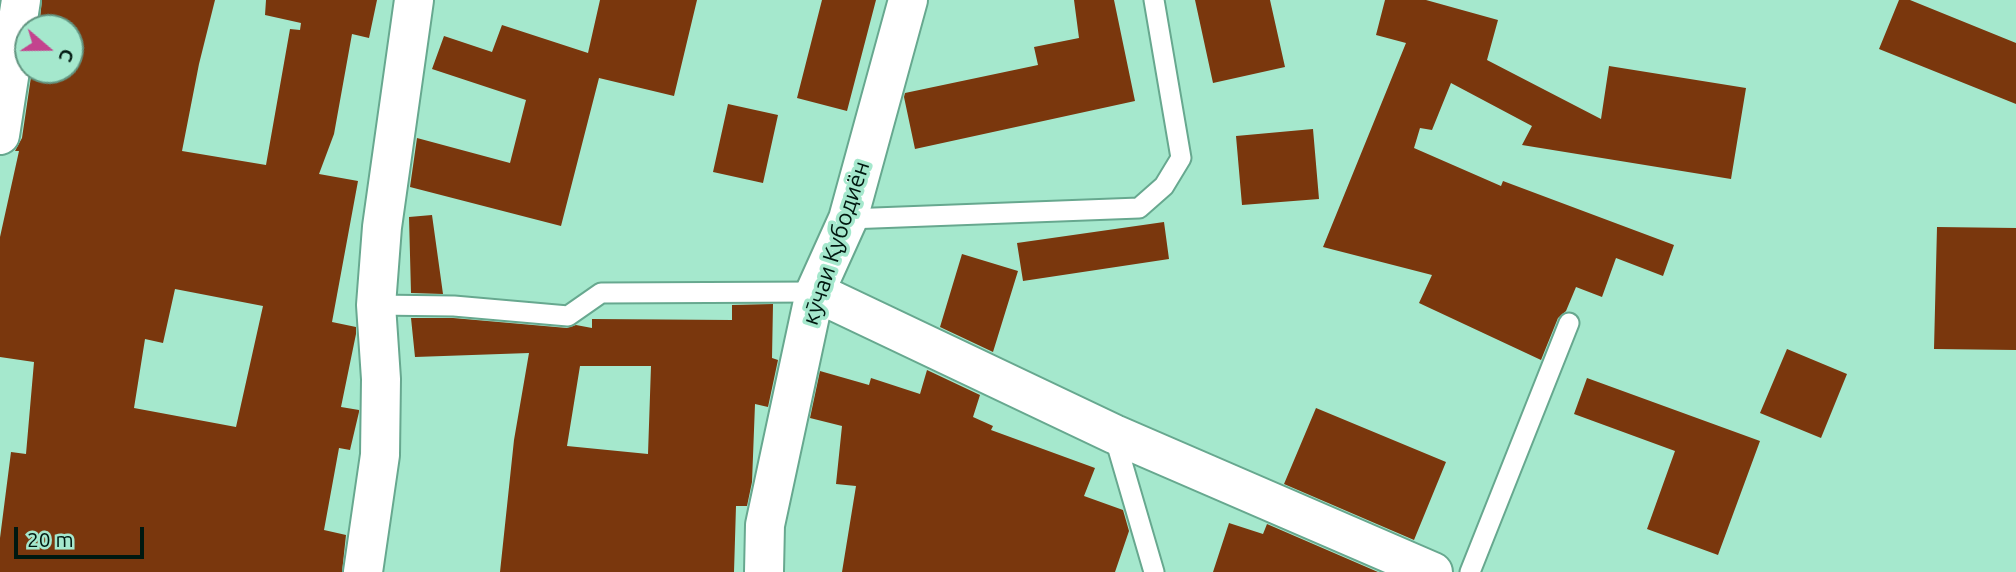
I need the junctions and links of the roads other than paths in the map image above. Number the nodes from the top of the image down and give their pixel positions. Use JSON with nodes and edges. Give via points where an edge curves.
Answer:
{"nodes":[{"id":1,"x":21,"y":0,"type":"edge"},
{"id":2,"x":414,"y":0,"type":"edge"},
{"id":3,"x":908,"y":0,"type":"edge"},
{"id":4,"x":1154,"y":0,"type":"edge"},
{"id":5,"x":5,"y":72,"type":"edge"},
{"id":6,"x":0,"y":135,"type":"edge"},
{"id":7,"x":848,"y":219,"type":"junction"},
{"id":8,"x":815,"y":292,"type":"junction"},
{"id":9,"x":376,"y":305,"type":"junction"},
{"id":10,"x":1569,"y":323,"type":"dead end"},
{"id":11,"x":1114,"y":434,"type":"junction"},
{"id":12,"x":363,"y":572,"type":"edge"},
{"id":13,"x":764,"y":572,"type":"edge"},
{"id":14,"x":1154,"y":572,"type":"edge"},
{"id":15,"x":1433,"y":572,"type":"edge"},
{"id":16,"x":1470,"y":572,"type":"edge"}],
"edges":[{"from":1,"to":5,"type":"street"},
{"from":2,"to":9,"type":"street","via":[[382,227]]},
{"from":3,"to":7,"type":"street","name":"кӯчаи Қубодиён"},
{"from":4,"to":7,"type":"lane","via":[[1181,159],[1164,186],[1139,208]]},
{"from":5,"to":6,"type":"street"},
{"from":7,"to":8,"type":"street","name":"кӯчаи Қубодиён"},
{"from":8,"to":9,"type":"lane","via":[[601,293],[568,316]]},
{"from":8,"to":11,"type":"street"},
{"from":8,"to":13,"type":"street","name":"кӯчаи Қубодиён","via":[[765,525]]},
{"from":9,"to":12,"type":"street","via":[[382,379],[380,456]]},
{"from":10,"to":16,"type":"lane"},
{"from":11,"to":14,"type":"lane"},
{"from":11,"to":15,"type":"street"}]}
